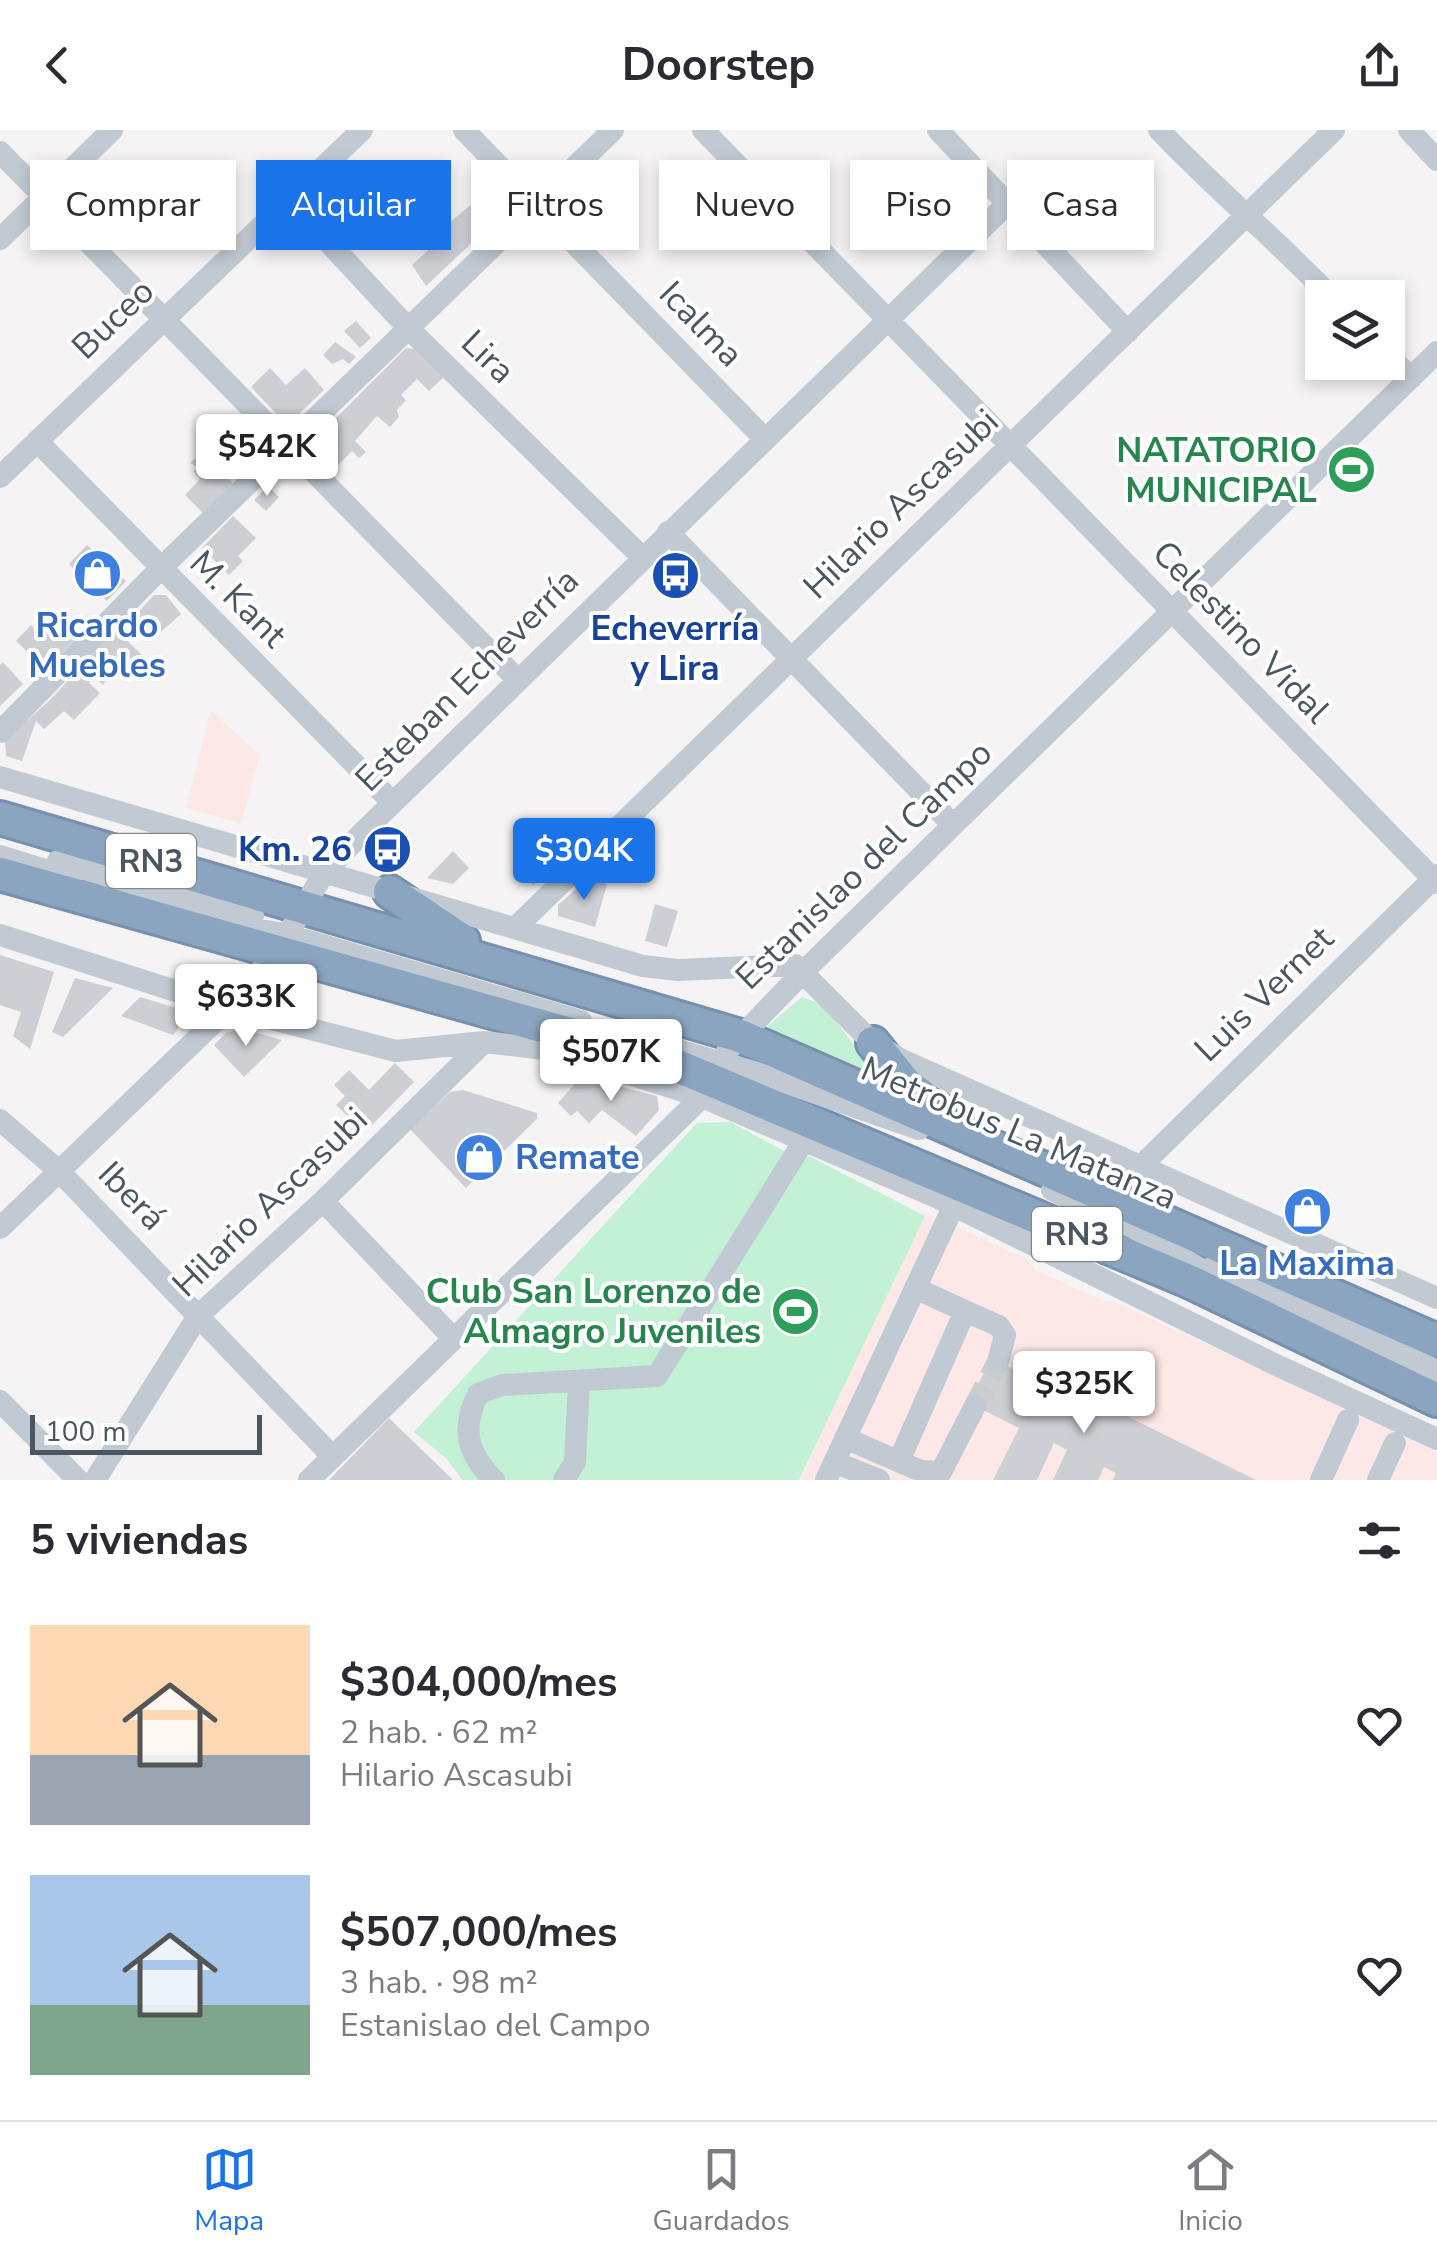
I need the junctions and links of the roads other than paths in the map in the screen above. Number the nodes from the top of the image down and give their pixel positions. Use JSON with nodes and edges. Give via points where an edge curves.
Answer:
{"nodes":[{"id":1,"x":112,"y":130,"type":"edge"},
{"id":2,"x":362,"y":130,"type":"edge"},
{"id":3,"x":464,"y":130,"type":"edge"},
{"id":4,"x":613,"y":130,"type":"edge"},
{"id":5,"x":703,"y":130,"type":"edge"},
{"id":6,"x":938,"y":130,"type":"edge"},
{"id":7,"x":1158,"y":130,"type":"edge"},
{"id":8,"x":1334,"y":130,"type":"edge"},
{"id":9,"x":1408,"y":130,"type":"edge"},
{"id":10,"x":0,"y":152,"type":"edge"},
{"id":11,"x":81,"y":160,"type":"edge"},
{"id":12,"x":332,"y":160,"type":"edge"},
{"id":13,"x":492,"y":160,"type":"edge"},
{"id":14,"x":583,"y":160,"type":"edge"},
{"id":15,"x":1437,"y":160,"type":"edge"},
{"id":16,"x":30,"y":183,"type":"edge"},
{"id":17,"x":1007,"y":200,"type":"edge"},
{"id":18,"x":1007,"y":204,"type":"edge"},
{"id":19,"x":30,"y":209,"type":"edge"},
{"id":20,"x":1248,"y":215,"type":"junction"},
{"id":21,"x":256,"y":233,"type":"edge"},
{"id":22,"x":0,"y":239,"type":"edge"},
{"id":23,"x":95,"y":250,"type":"edge"},
{"id":24,"x":336,"y":250,"type":"edge"},
{"id":25,"x":491,"y":250,"type":"edge"},
{"id":26,"x":579,"y":250,"type":"edge"},
{"id":27,"x":1053,"y":250,"type":"edge"},
{"id":28,"x":1314,"y":280,"type":"edge"},
{"id":29,"x":890,"y":319,"type":"junction"},
{"id":30,"x":162,"y":320,"type":"junction"},
{"id":31,"x":410,"y":330,"type":"junction"},
{"id":32,"x":1128,"y":332,"type":"junction"},
{"id":33,"x":1437,"y":352,"type":"edge"},
{"id":34,"x":1405,"y":373,"type":"edge"},
{"id":35,"x":1410,"y":378,"type":"junction"},
{"id":36,"x":763,"y":438,"type":"junction"},
{"id":37,"x":37,"y":441,"type":"junction"},
{"id":38,"x":1011,"y":446,"type":"junction"},
{"id":39,"x":288,"y":449,"type":"junction"},
{"id":40,"x":0,"y":478,"type":"edge"},
{"id":41,"x":668,"y":532,"type":"junction"},
{"id":42,"x":642,"y":557,"type":"junction"},
{"id":43,"x":160,"y":570,"type":"junction"},
{"id":44,"x":1173,"y":612,"type":"junction"},
{"id":45,"x":790,"y":661,"type":"junction"},
{"id":46,"x":518,"y":680,"type":"junction"},
{"id":47,"x":0,"y":732,"type":"edge"},
{"id":48,"x":0,"y":778,"type":"edge"},
{"id":49,"x":393,"y":803,"type":"junction"},
{"id":50,"x":0,"y":818,"type":"edge"},
{"id":51,"x":954,"y":826,"type":"junction"},
{"id":52,"x":0,"y":842,"type":"edge"},
{"id":53,"x":0,"y":856,"type":"edge"},
{"id":54,"x":324,"y":873,"type":"junction"},
{"id":55,"x":0,"y":874,"type":"edge"},
{"id":56,"x":1436,"y":879,"type":"edge"},
{"id":57,"x":390,"y":892,"type":"junction"},
{"id":58,"x":289,"y":928,"type":"junction"},
{"id":59,"x":515,"y":928,"type":"junction"},
{"id":60,"x":0,"y":934,"type":"edge"},
{"id":61,"x":492,"y":960,"type":"junction"},
{"id":62,"x":806,"y":970,"type":"junction"},
{"id":63,"x":453,"y":998,"type":"junction"},
{"id":64,"x":229,"y":1008,"type":"junction"},
{"id":65,"x":484,"y":1042,"type":"junction"},
{"id":66,"x":873,"y":1043,"type":"junction"},
{"id":67,"x":553,"y":1050,"type":"junction"},
{"id":68,"x":721,"y":1065,"type":"junction"},
{"id":69,"x":0,"y":1120,"type":"edge"},
{"id":70,"x":806,"y":1138,"type":"junction"},
{"id":71,"x":1011,"y":1152,"type":"junction"},
{"id":72,"x":1142,"y":1165,"type":"junction"},
{"id":73,"x":60,"y":1172,"type":"junction"},
{"id":74,"x":323,"y":1201,"type":"junction"},
{"id":75,"x":954,"y":1205,"type":"junction"},
{"id":76,"x":0,"y":1228,"type":"edge"},
{"id":77,"x":915,"y":1288,"type":"junction"},
{"id":78,"x":1437,"y":1298,"type":"edge"},
{"id":79,"x":965,"y":1311,"type":"junction"},
{"id":80,"x":198,"y":1316,"type":"junction"},
{"id":81,"x":453,"y":1338,"type":"junction"},
{"id":82,"x":1437,"y":1341,"type":"edge"},
{"id":83,"x":998,"y":1362,"type":"tunnel mouth"},
{"id":84,"x":1437,"y":1371,"type":"edge"},
{"id":85,"x":579,"y":1381,"type":"junction"},
{"id":86,"x":1437,"y":1384,"type":"edge"},
{"id":87,"x":1437,"y":1400,"type":"edge"},
{"id":88,"x":0,"y":1401,"type":"edge"},
{"id":89,"x":976,"y":1406,"type":"tunnel mouth"},
{"id":90,"x":1348,"y":1420,"type":"dead end"},
{"id":91,"x":845,"y":1438,"type":"junction"},
{"id":92,"x":1437,"y":1439,"type":"edge"},
{"id":93,"x":1395,"y":1443,"type":"dead end"},
{"id":94,"x":332,"y":1456,"type":"junction"},
{"id":95,"x":899,"y":1461,"type":"junction"},
{"id":96,"x":830,"y":1471,"type":"edge"},
{"id":97,"x":78,"y":1480,"type":"edge"},
{"id":98,"x":94,"y":1480,"type":"edge"},
{"id":99,"x":309,"y":1480,"type":"edge"},
{"id":100,"x":494,"y":1480,"type":"edge"},
{"id":101,"x":564,"y":1480,"type":"edge"},
{"id":102,"x":878,"y":1480,"type":"edge"},
{"id":103,"x":1321,"y":1480,"type":"edge"},
{"id":104,"x":1378,"y":1480,"type":"edge"}],
"edges":[{"from":1,"to":11,"type":"street"},
{"from":2,"to":12,"type":"street","name":"Buceo"},
{"from":3,"to":13,"type":"street","name":"Icalma"},
{"from":4,"to":14,"type":"street"},
{"from":5,"to":29,"type":"street","name":"Celestino Vidal"},
{"from":6,"to":17,"type":"street"},
{"from":7,"to":20,"type":"street"},
{"from":8,"to":20,"type":"street","name":"Hilario Ascasubi"},
{"from":9,"to":15,"type":"street"},
{"from":10,"to":16,"type":"street"},
{"from":18,"to":29,"type":"street","name":"Esteban Echeverría"},
{"from":19,"to":22,"type":"street"},
{"from":20,"to":28,"type":"street"},
{"from":20,"to":32,"type":"street","name":"Hilario Ascasubi"},
{"from":21,"to":30,"type":"street","name":"Buceo"},
{"from":23,"to":30,"type":"street"},
{"from":24,"to":31,"type":"street","name":"Lira"},
{"from":25,"to":31,"type":"street"},
{"from":26,"to":36,"type":"street","name":"Icalma"},
{"from":27,"to":32,"type":"street"},
{"from":29,"to":36,"type":"street","name":"Esteban Echeverría"},
{"from":29,"to":38,"type":"street","name":"Celestino Vidal"},
{"from":30,"to":37,"type":"street","name":"Buceo"},
{"from":30,"to":39,"type":"street"},
{"from":31,"to":39,"type":"street"},
{"from":31,"to":42,"type":"street","name":"Lira"},
{"from":32,"to":38,"type":"street","name":"Hilario Ascasubi"},
{"from":33,"to":35,"type":"street","name":"Estanislao del Campo"},
{"from":34,"to":35,"type":"street"},
{"from":35,"to":44,"type":"street","name":"Estanislao del Campo"},
{"from":36,"to":41,"type":"street","name":"Esteban Echeverría"},
{"from":37,"to":40,"type":"street","name":"Buceo"},
{"from":37,"to":43,"type":"street","name":"M. Kant"},
{"from":38,"to":44,"type":"street","name":"Celestino Vidal"},
{"from":38,"to":45,"type":"street","name":"Hilario Ascasubi"},
{"from":39,"to":43,"type":"street"},
{"from":39,"to":46,"type":"street"},
{"from":41,"to":42,"type":"street","name":"Esteban Echeverría"},
{"from":41,"to":45,"type":"street"},
{"from":42,"to":46,"type":"street","name":"Esteban Echeverría"},
{"from":43,"to":47,"type":"street"},
{"from":43,"to":49,"type":"street","name":"M. Kant"},
{"from":44,"to":51,"type":"street","name":"Estanislao del Campo"},
{"from":44,"to":56,"type":"street","name":"Celestino Vidal"},
{"from":45,"to":51,"type":"street"},
{"from":45,"to":59,"type":"street","name":"Hilario Ascasubi"},
{"from":46,"to":49,"type":"street","name":"Esteban Echeverría"},
{"from":48,"to":54,"type":"street"},
{"from":49,"to":54,"type":"street","name":"Esteban Echeverría"},
{"from":50,"to":58,"type":"highway","number":"RN3"},
{"from":51,"to":62,"type":"street","name":"Estanislao del Campo"},
{"from":52,"to":58,"type":"street","name":"Metrobus La Matanza"},
{"from":53,"to":58,"type":"street","name":"Metrobus La Matanza","via":[[223,924]]},
{"from":54,"to":57,"type":"street"},
{"from":54,"to":58,"type":"street","name":"Esteban Echeverría"},
{"from":55,"to":58,"type":"highway","number":"RN3"},
{"from":56,"to":72,"type":"street","name":"Luis Vernet"},
{"from":57,"to":59,"type":"street"},
{"from":57,"to":61,"type":"highway"},
{"from":58,"to":61,"type":"highway","number":"RN3"},
{"from":58,"to":63,"type":"highway","number":"RN3"},
{"from":58,"to":64,"type":"street","name":"Esteban Echeverría"},
{"from":58,"to":68,"type":"street","name":"Metrobus La Matanza"},
{"from":59,"to":62,"type":"street","via":[[660,970],[785,963]]},
{"from":60,"to":64,"type":"street"},
{"from":61,"to":68,"type":"highway","number":"RN3","via":[[685,1020]]},
{"from":62,"to":66,"type":"street"},
{"from":62,"to":68,"type":"street","name":"Estanislao del Campo"},
{"from":63,"to":67,"type":"highway"},
{"from":63,"to":68,"type":"highway","number":"RN3"},
{"from":64,"to":65,"type":"street","via":[[396,1052]]},
{"from":64,"to":73,"type":"street","name":"Esteban Echeverría"},
{"from":65,"to":67,"type":"street"},
{"from":65,"to":74,"type":"street","name":"Hilario Ascasubi"},
{"from":66,"to":71,"type":"highway","via":[[927,1102]]},
{"from":66,"to":72,"type":"street"},
{"from":67,"to":68,"type":"street"},
{"from":68,"to":70,"type":"street"},
{"from":68,"to":71,"type":"highway","number":"RN3"},
{"from":68,"to":81,"type":"street","name":"Estanislao del Campo"},
{"from":68,"to":84,"type":"street","name":"Metrobus La Matanza","via":[[1146,1220],[1236,1278]]},
{"from":68,"to":86,"type":"street","name":"Metrobus La Matanza","via":[[952,1144],[1132,1227],[1230,1287]]},
{"from":68,"to":87,"type":"highway","number":"RN3"},
{"from":69,"to":73,"type":"street","name":"Iberá"},
{"from":70,"to":75,"type":"street"},
{"from":70,"to":85,"type":"street","via":[[657,1376]]},
{"from":71,"to":82,"type":"highway","number":"RN3"},
{"from":72,"to":78,"type":"street"},
{"from":73,"to":76,"type":"street","name":"Esteban Echeverría"},
{"from":73,"to":80,"type":"street","name":"Iberá"},
{"from":74,"to":80,"type":"street","name":"Hilario Ascasubi"},
{"from":74,"to":81,"type":"street"},
{"from":75,"to":77,"type":"street"},
{"from":75,"to":92,"type":"street"},
{"from":77,"to":79,"type":"street"},
{"from":77,"to":91,"type":"street"},
{"from":79,"to":83,"type":"street","via":[[1000,1326],[1005,1334]]},
{"from":79,"to":95,"type":"street"},
{"from":80,"to":94,"type":"street","name":"Iberá"},
{"from":80,"to":98,"type":"street","name":"Hilario Ascasubi"},
{"from":81,"to":94,"type":"street","name":"Estanislao del Campo"},
{"from":85,"to":100,"type":"street","via":[[502,1385],[478,1394],[467,1417],[470,1453]]},
{"from":85,"to":101,"type":"street","via":[[575,1462]]},
{"from":88,"to":97,"type":"street"},
{"from":89,"to":95,"type":"street","via":[[942,1472],[932,1475]]},
{"from":90,"to":103,"type":"street"},
{"from":91,"to":95,"type":"street"},
{"from":91,"to":96,"type":"street"},
{"from":93,"to":104,"type":"street"},
{"from":94,"to":99,"type":"street","name":"Estanislao del Campo"},
{"from":96,"to":102,"type":"street"}]}
